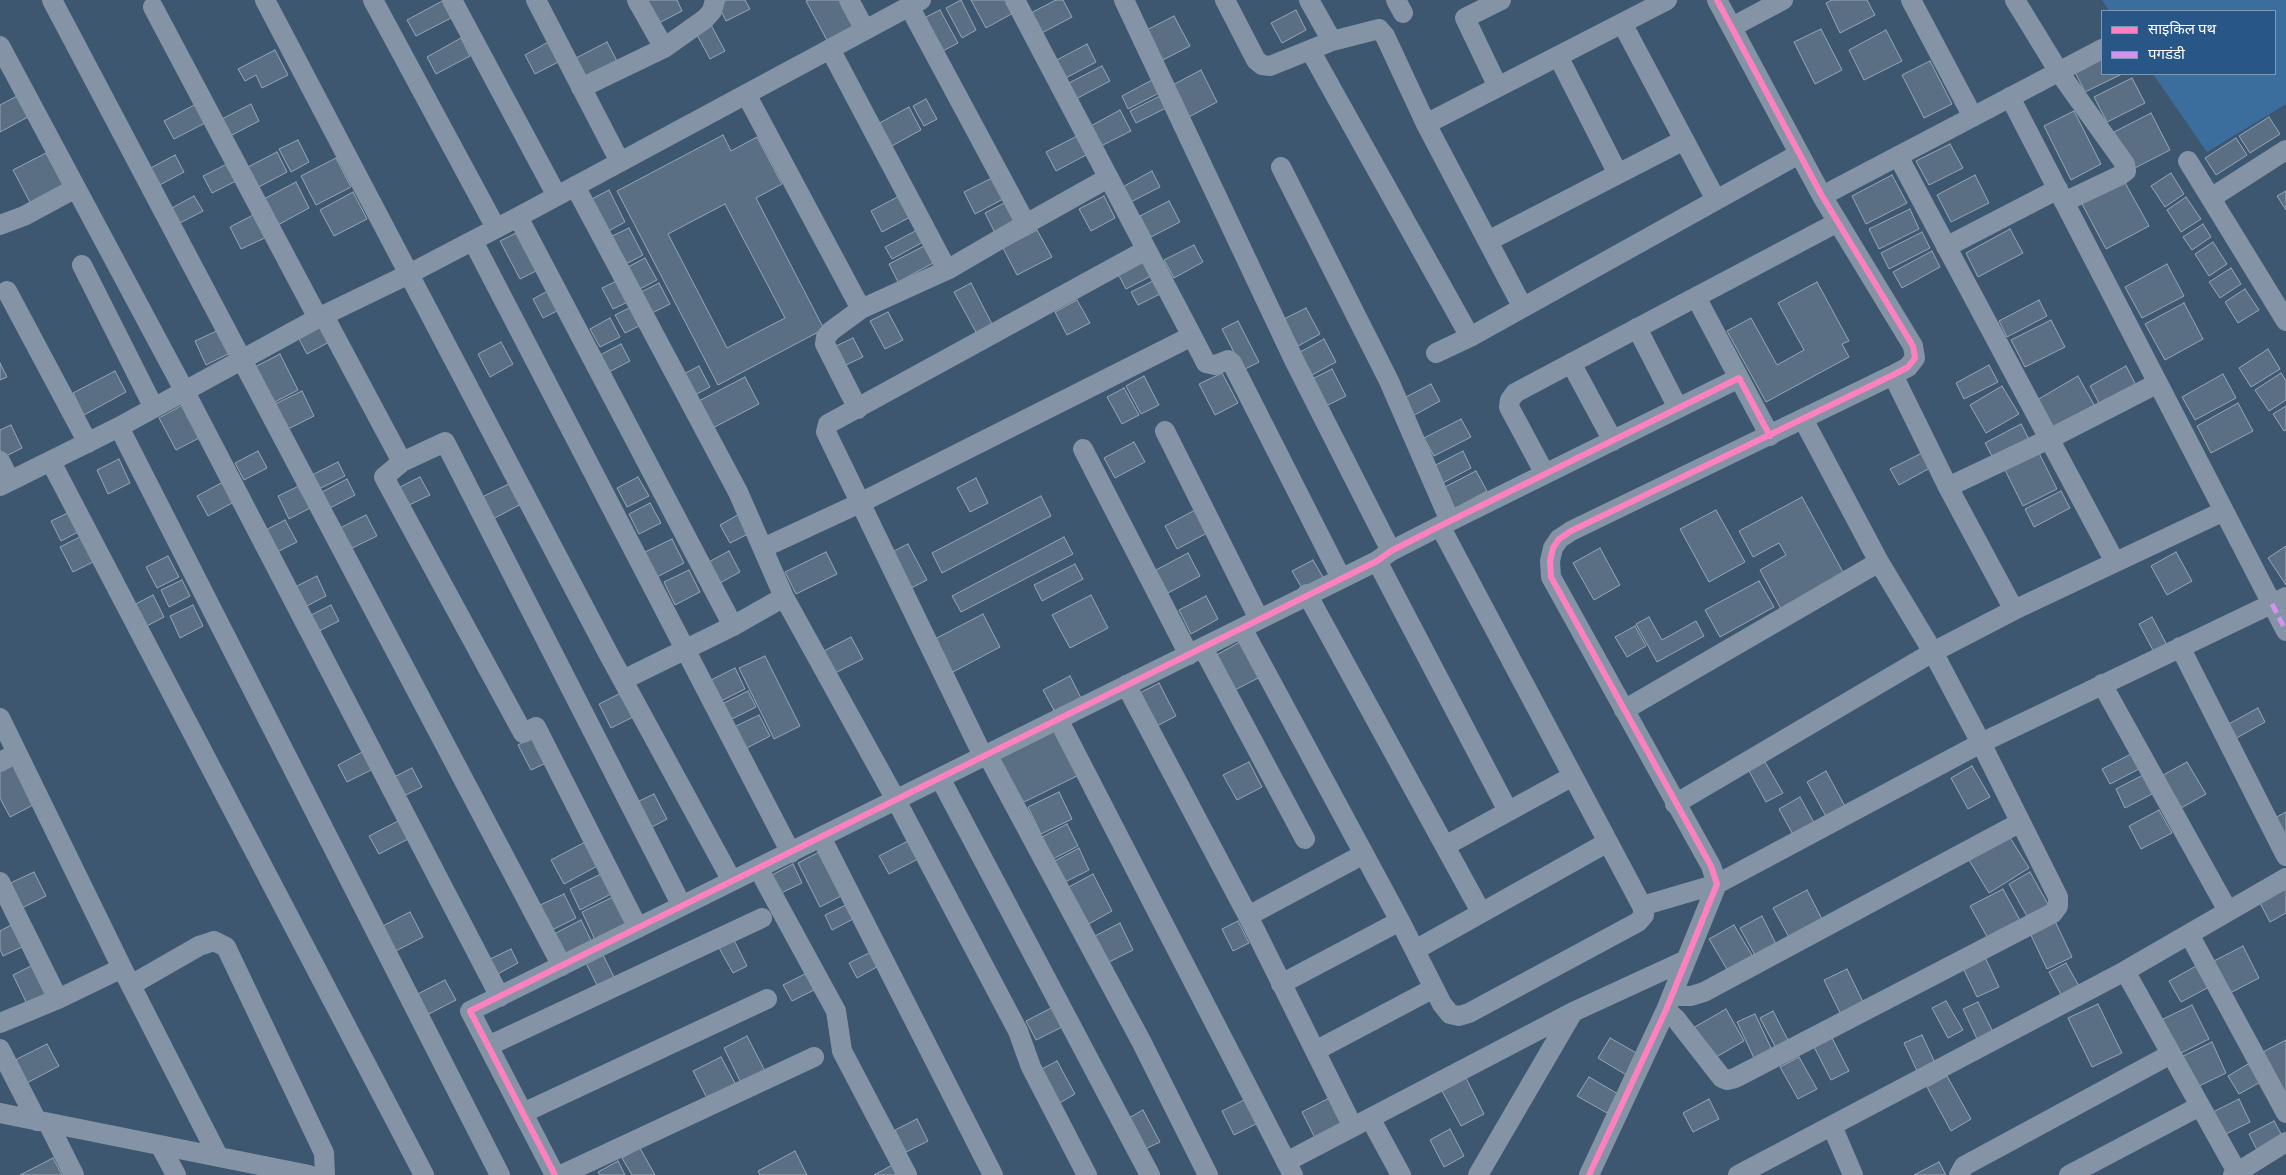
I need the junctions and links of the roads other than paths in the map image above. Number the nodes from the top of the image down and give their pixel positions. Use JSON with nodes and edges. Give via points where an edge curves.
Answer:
{"nodes":[{"id":1,"x":52,"y":0,"type":"edge"},
{"id":2,"x":265,"y":0,"type":"edge"},
{"id":3,"x":373,"y":0,"type":"edge"},
{"id":4,"x":452,"y":0,"type":"edge"},
{"id":5,"x":536,"y":0,"type":"edge"},
{"id":6,"x":637,"y":0,"type":"edge"},
{"id":7,"x":715,"y":0,"type":"edge"},
{"id":8,"x":849,"y":0,"type":"edge"},
{"id":9,"x":1015,"y":0,"type":"edge"},
{"id":10,"x":1124,"y":0,"type":"edge"},
{"id":11,"x":1225,"y":0,"type":"edge"},
{"id":12,"x":1309,"y":0,"type":"edge"},
{"id":13,"x":1501,"y":0,"type":"edge"},
{"id":14,"x":1667,"y":0,"type":"edge"},
{"id":15,"x":1717,"y":0,"type":"edge"},
{"id":16,"x":1783,"y":0,"type":"edge"},
{"id":17,"x":1911,"y":0,"type":"edge"},
{"id":18,"x":2016,"y":0,"type":"edge"},
{"id":19,"x":915,"y":3,"type":"edge"},
{"id":20,"x":153,"y":7,"type":"dead end"},
{"id":21,"x":1622,"y":23,"type":"junction"},
{"id":22,"x":1732,"y":27,"type":"junction"},
{"id":23,"x":865,"y":30,"type":"junction"},
{"id":24,"x":1332,"y":41,"type":"junction"},
{"id":25,"x":0,"y":46,"type":"edge"},
{"id":26,"x":664,"y":48,"type":"junction"},
{"id":27,"x":830,"y":49,"type":"junction"},
{"id":28,"x":1310,"y":50,"type":"junction"},
{"id":29,"x":2101,"y":50,"type":"edge"},
{"id":30,"x":1558,"y":56,"type":"junction"},
{"id":31,"x":2059,"y":72,"type":"junction"},
{"id":32,"x":1498,"y":87,"type":"junction"},
{"id":33,"x":581,"y":88,"type":"junction"},
{"id":34,"x":746,"y":94,"type":"junction"},
{"id":35,"x":2010,"y":97,"type":"junction"},
{"id":36,"x":1972,"y":117,"type":"junction"},
{"id":37,"x":1426,"y":124,"type":"junction"},
{"id":38,"x":1684,"y":140,"type":"junction"},
{"id":39,"x":2286,"y":150,"type":"edge"},
{"id":40,"x":1799,"y":154,"type":"junction"},
{"id":41,"x":1898,"y":156,"type":"junction"},
{"id":42,"x":2188,"y":161,"type":"dead end"},
{"id":43,"x":620,"y":162,"type":"junction"},
{"id":44,"x":1281,"y":167,"type":"dead end"},
{"id":45,"x":1618,"y":174,"type":"junction"},
{"id":46,"x":1108,"y":178,"type":"junction"},
{"id":47,"x":575,"y":186,"type":"junction"},
{"id":48,"x":76,"y":188,"type":"junction"},
{"id":49,"x":557,"y":196,"type":"junction"},
{"id":50,"x":1822,"y":196,"type":"junction"},
{"id":51,"x":2061,"y":196,"type":"junction"},
{"id":52,"x":2211,"y":198,"type":"junction"},
{"id":53,"x":1716,"y":200,"type":"junction"},
{"id":54,"x":518,"y":217,"type":"junction"},
{"id":55,"x":1838,"y":222,"type":"junction"},
{"id":56,"x":1026,"y":224,"type":"junction"},
{"id":57,"x":0,"y":225,"type":"edge"},
{"id":58,"x":496,"y":228,"type":"junction"},
{"id":59,"x":472,"y":240,"type":"junction"},
{"id":60,"x":1488,"y":241,"type":"junction"},
{"id":61,"x":1946,"y":247,"type":"junction"},
{"id":62,"x":1146,"y":250,"type":"junction"},
{"id":63,"x":82,"y":265,"type":"dead end"},
{"id":64,"x":947,"y":270,"type":"junction"},
{"id":65,"x":409,"y":274,"type":"junction"},
{"id":66,"x":7,"y":291,"type":"dead end"},
{"id":67,"x":1696,"y":297,"type":"junction"},
{"id":68,"x":1522,"y":306,"type":"junction"},
{"id":69,"x":861,"y":309,"type":"junction"},
{"id":70,"x":2284,"y":312,"type":"edge"},
{"id":71,"x":321,"y":317,"type":"junction"},
{"id":72,"x":1637,"y":328,"type":"junction"},
{"id":73,"x":1192,"y":336,"type":"junction"},
{"id":74,"x":1470,"y":336,"type":"junction"},
{"id":75,"x":1436,"y":353,"type":"dead end"},
{"id":76,"x":241,"y":358,"type":"junction"},
{"id":77,"x":1571,"y":363,"type":"junction"},
{"id":78,"x":1893,"y":375,"type":"junction"},
{"id":79,"x":1739,"y":378,"type":"junction"},
{"id":80,"x":2158,"y":382,"type":"junction"},
{"id":81,"x":184,"y":390,"type":"junction"},
{"id":82,"x":154,"y":408,"type":"junction"},
{"id":83,"x":1678,"y":408,"type":"junction"},
{"id":84,"x":858,"y":409,"type":"junction"},
{"id":85,"x":1803,"y":419,"type":"junction"},
{"id":86,"x":119,"y":427,"type":"junction"},
{"id":87,"x":1165,"y":431,"type":"dead end"},
{"id":88,"x":1770,"y":436,"type":"junction"},
{"id":89,"x":2049,"y":439,"type":"junction"},
{"id":90,"x":1613,"y":441,"type":"junction"},
{"id":91,"x":88,"y":443,"type":"junction"},
{"id":92,"x":1083,"y":449,"type":"dead end"},
{"id":93,"x":0,"y":461,"type":"edge"},
{"id":94,"x":51,"y":462,"type":"junction"},
{"id":95,"x":402,"y":462,"type":"junction"},
{"id":96,"x":1544,"y":474,"type":"junction"},
{"id":97,"x":5,"y":484,"type":"edge"},
{"id":98,"x":1948,"y":488,"type":"junction"},
{"id":99,"x":860,"y":502,"type":"junction"},
{"id":100,"x":2224,"y":511,"type":"junction"},
{"id":101,"x":1445,"y":523,"type":"junction"},
{"id":102,"x":763,"y":548,"type":"junction"},
{"id":103,"x":1384,"y":556,"type":"junction"},
{"id":104,"x":1879,"y":562,"type":"junction"},
{"id":105,"x":2115,"y":562,"type":"junction"},
{"id":106,"x":1341,"y":578,"type":"junction"},
{"id":107,"x":1307,"y":594,"type":"junction"},
{"id":108,"x":784,"y":597,"type":"junction"},
{"id":109,"x":2279,"y":600,"type":"edge"},
{"id":110,"x":2014,"y":610,"type":"junction"},
{"id":111,"x":1250,"y":623,"type":"junction"},
{"id":112,"x":733,"y":626,"type":"junction"},
{"id":113,"x":2286,"y":631,"type":"edge"},
{"id":114,"x":2180,"y":647,"type":"junction"},
{"id":115,"x":685,"y":649,"type":"junction"},
{"id":116,"x":1196,"y":651,"type":"junction"},
{"id":117,"x":1934,"y":652,"type":"junction"},
{"id":118,"x":623,"y":680,"type":"junction"},
{"id":119,"x":2102,"y":684,"type":"junction"},
{"id":120,"x":1126,"y":685,"type":"junction"},
{"id":121,"x":1624,"y":710,"type":"junction"},
{"id":122,"x":0,"y":718,"type":"edge"},
{"id":123,"x":1058,"y":719,"type":"junction"},
{"id":124,"x":1981,"y":743,"type":"junction"},
{"id":125,"x":985,"y":755,"type":"junction"},
{"id":126,"x":9,"y":758,"type":"edge"},
{"id":127,"x":1573,"y":776,"type":"junction"},
{"id":128,"x":940,"y":778,"type":"junction"},
{"id":129,"x":896,"y":800,"type":"junction"},
{"id":130,"x":1675,"y":804,"type":"junction"},
{"id":131,"x":1508,"y":811,"type":"junction"},
{"id":132,"x":2019,"y":823,"type":"junction"},
{"id":133,"x":821,"y":837,"type":"junction"},
{"id":134,"x":1305,"y":838,"type":"dead end"},
{"id":135,"x":1608,"y":842,"type":"junction"},
{"id":136,"x":1445,"y":846,"type":"junction"},
{"id":137,"x":791,"y":852,"type":"junction"},
{"id":138,"x":1364,"y":854,"type":"junction"},
{"id":139,"x":2286,"y":856,"type":"edge"},
{"id":140,"x":758,"y":868,"type":"junction"},
{"id":141,"x":2286,"y":878,"type":"edge"},
{"id":142,"x":732,"y":881,"type":"junction"},
{"id":143,"x":0,"y":882,"type":"edge"},
{"id":144,"x":1717,"y":884,"type":"junction"},
{"id":145,"x":682,"y":906,"type":"junction"},
{"id":146,"x":1642,"y":906,"type":"junction"},
{"id":147,"x":2228,"y":911,"type":"junction"},
{"id":148,"x":1481,"y":912,"type":"junction"},
{"id":149,"x":1248,"y":916,"type":"junction"},
{"id":150,"x":762,"y":918,"type":"dead end"},
{"id":151,"x":1400,"y":921,"type":"junction"},
{"id":152,"x":638,"y":928,"type":"junction"},
{"id":153,"x":2189,"y":934,"type":"junction"},
{"id":154,"x":1415,"y":950,"type":"junction"},
{"id":155,"x":1686,"y":960,"type":"junction"},
{"id":156,"x":562,"y":966,"type":"junction"},
{"id":157,"x":2125,"y":971,"type":"junction"},
{"id":158,"x":126,"y":976,"type":"junction"},
{"id":159,"x":1281,"y":984,"type":"junction"},
{"id":160,"x":1434,"y":988,"type":"junction"},
{"id":161,"x":500,"y":997,"type":"junction"},
{"id":162,"x":58,"y":999,"type":"junction"},
{"id":163,"x":767,"y":999,"type":"dead end"},
{"id":164,"x":1669,"y":1003,"type":"junction"},
{"id":165,"x":1572,"y":1012,"type":"junction"},
{"id":166,"x":0,"y":1023,"type":"edge"},
{"id":167,"x":488,"y":1046,"type":"junction"},
{"id":168,"x":0,"y":1049,"type":"edge"},
{"id":169,"x":1315,"y":1051,"type":"junction"},
{"id":170,"x":2171,"y":1054,"type":"junction"},
{"id":171,"x":814,"y":1057,"type":"dead end"},
{"id":172,"x":2200,"y":1106,"type":"junction"},
{"id":173,"x":0,"y":1113,"type":"edge"},
{"id":174,"x":523,"y":1113,"type":"junction"},
{"id":175,"x":2286,"y":1113,"type":"edge"},
{"id":176,"x":42,"y":1122,"type":"junction"},
{"id":177,"x":1362,"y":1122,"type":"junction"},
{"id":178,"x":1832,"y":1126,"type":"junction"},
{"id":179,"x":2286,"y":1142,"type":"edge"},
{"id":180,"x":160,"y":1145,"type":"junction"},
{"id":181,"x":218,"y":1156,"type":"junction"},
{"id":182,"x":1289,"y":1169,"type":"edge"},
{"id":183,"x":287,"y":1172,"type":"edge"},
{"id":184,"x":2235,"y":1174,"type":"edge"},
{"id":185,"x":74,"y":1175,"type":"edge"},
{"id":186,"x":176,"y":1175,"type":"edge"},
{"id":187,"x":309,"y":1175,"type":"edge"},
{"id":188,"x":325,"y":1175,"type":"edge"},
{"id":189,"x":424,"y":1175,"type":"edge"},
{"id":190,"x":500,"y":1175,"type":"edge"},
{"id":191,"x":555,"y":1175,"type":"edge"},
{"id":192,"x":561,"y":1175,"type":"edge"},
{"id":193,"x":907,"y":1175,"type":"edge"},
{"id":194,"x":993,"y":1175,"type":"edge"},
{"id":195,"x":1087,"y":1175,"type":"edge"},
{"id":196,"x":1150,"y":1175,"type":"edge"},
{"id":197,"x":1208,"y":1175,"type":"edge"},
{"id":198,"x":1401,"y":1175,"type":"edge"},
{"id":199,"x":1478,"y":1175,"type":"edge"},
{"id":200,"x":1588,"y":1175,"type":"edge"},
{"id":201,"x":1738,"y":1175,"type":"edge"},
{"id":202,"x":1853,"y":1175,"type":"edge"},
{"id":203,"x":1959,"y":1175,"type":"edge"},
{"id":204,"x":2069,"y":1175,"type":"edge"}],
"edges":[{"from":1,"to":76,"type":"street"},
{"from":2,"to":65,"type":"street"},
{"from":3,"to":58,"type":"street"},
{"from":4,"to":49,"type":"street"},
{"from":5,"to":33,"type":"street"},
{"from":6,"to":26,"type":"street"},
{"from":7,"to":26,"type":"street","via":[[705,19]]},
{"from":8,"to":23,"type":"street"},
{"from":9,"to":46,"type":"street"},
{"from":10,"to":103,"type":"street"},
{"from":11,"to":28,"type":"street","via":[[1256,60],[1262,65],[1270,66]]},
{"from":12,"to":24,"type":"street"},
{"from":13,"to":32,"type":"street","via":[[1465,18]]},
{"from":14,"to":21,"type":"street"},
{"from":15,"to":22,"type":"street"},
{"from":16,"to":22,"type":"street"},
{"from":17,"to":36,"type":"street"},
{"from":18,"to":31,"type":"street"},
{"from":19,"to":23,"type":"street"},
{"from":19,"to":56,"type":"street"},
{"from":20,"to":71,"type":"street"},
{"from":21,"to":30,"type":"street"},
{"from":21,"to":38,"type":"street"},
{"from":22,"to":40,"type":"street"},
{"from":23,"to":27,"type":"street"},
{"from":24,"to":28,"type":"street"},
{"from":24,"to":37,"type":"street","via":[[1379,29]]},
{"from":25,"to":48,"type":"street"},
{"from":26,"to":33,"type":"street"},
{"from":27,"to":34,"type":"street"},
{"from":27,"to":64,"type":"street"},
{"from":28,"to":74,"type":"street"},
{"from":29,"to":31,"type":"street"},
{"from":30,"to":32,"type":"street"},
{"from":30,"to":45,"type":"street"},
{"from":31,"to":35,"type":"street"},
{"from":31,"to":51,"type":"street","via":[[2122,157],[2126,170],[2121,175]]},
{"from":32,"to":37,"type":"street"},
{"from":33,"to":43,"type":"street"},
{"from":34,"to":43,"type":"street"},
{"from":34,"to":69,"type":"street"},
{"from":35,"to":36,"type":"street"},
{"from":35,"to":51,"type":"street"},
{"from":36,"to":41,"type":"street"},
{"from":37,"to":60,"type":"street"},
{"from":38,"to":45,"type":"street"},
{"from":38,"to":53,"type":"street"},
{"from":39,"to":52,"type":"street"},
{"from":40,"to":50,"type":"street"},
{"from":40,"to":53,"type":"street"},
{"from":41,"to":50,"type":"street"},
{"from":41,"to":61,"type":"street"},
{"from":42,"to":52,"type":"street"},
{"from":43,"to":47,"type":"street"},
{"from":44,"to":101,"type":"street","via":[[1389,381]]},
{"from":45,"to":60,"type":"street"},
{"from":46,"to":56,"type":"street"},
{"from":46,"to":62,"type":"street"},
{"from":47,"to":49,"type":"street"},
{"from":47,"to":102,"type":"street","via":[[738,492]]},
{"from":48,"to":57,"type":"street"},
{"from":48,"to":81,"type":"street"},
{"from":49,"to":54,"type":"street"},
{"from":50,"to":55,"type":"street"},
{"from":51,"to":61,"type":"street"},
{"from":51,"to":80,"type":"street"},
{"from":52,"to":70,"type":"street"},
{"from":53,"to":68,"type":"street"},
{"from":54,"to":58,"type":"street"},
{"from":54,"to":112,"type":"street"},
{"from":55,"to":67,"type":"street"},
{"from":55,"to":78,"type":"street","via":[[1913,346],[1916,358]]},
{"from":56,"to":64,"type":"street"},
{"from":58,"to":59,"type":"street"},
{"from":59,"to":65,"type":"street"},
{"from":59,"to":115,"type":"street"},
{"from":60,"to":68,"type":"street"},
{"from":61,"to":89,"type":"street"},
{"from":62,"to":73,"type":"street"},
{"from":62,"to":84,"type":"street"},
{"from":63,"to":82,"type":"street"},
{"from":64,"to":69,"type":"street"},
{"from":65,"to":71,"type":"street"},
{"from":65,"to":118,"type":"street"},
{"from":66,"to":91,"type":"street"},
{"from":67,"to":72,"type":"street"},
{"from":67,"to":79,"type":"street"},
{"from":68,"to":74,"type":"street"},
{"from":69,"to":84,"type":"street","via":[[831,331],[825,344]]},
{"from":71,"to":76,"type":"street"},
{"from":71,"to":95,"type":"street"},
{"from":72,"to":77,"type":"street"},
{"from":72,"to":83,"type":"street"},
{"from":73,"to":99,"type":"street"},
{"from":73,"to":106,"type":"street","via":[[1206,363],[1215,365],[1228,360],[1232,363]]},
{"from":74,"to":75,"type":"street"},
{"from":76,"to":81,"type":"street"},
{"from":76,"to":156,"type":"street"},
{"from":77,"to":90,"type":"street"},
{"from":77,"to":96,"type":"street","via":[[1515,393],[1510,400],[1509,407]]},
{"from":78,"to":85,"type":"street"},
{"from":78,"to":98,"type":"street"},
{"from":79,"to":83,"type":"street"},
{"from":79,"to":88,"type":"street"},
{"from":80,"to":89,"type":"street"},
{"from":80,"to":100,"type":"street"},
{"from":81,"to":82,"type":"street"},
{"from":81,"to":161,"type":"street"},
{"from":82,"to":86,"type":"street"},
{"from":83,"to":90,"type":"street"},
{"from":84,"to":99,"type":"street","via":[[828,424],[826,432]]},
{"from":85,"to":88,"type":"street"},
{"from":85,"to":104,"type":"street"},
{"from":86,"to":91,"type":"street"},
{"from":86,"to":190,"type":"street"},
{"from":87,"to":111,"type":"street"},
{"from":88,"to":121,"type":"street","via":[[1571,531],[1553,548],[1551,577]]},
{"from":89,"to":98,"type":"street"},
{"from":89,"to":105,"type":"street"},
{"from":90,"to":96,"type":"street"},
{"from":91,"to":94,"type":"street"},
{"from":92,"to":116,"type":"street"},
{"from":93,"to":97,"type":"street"},
{"from":94,"to":97,"type":"street"},
{"from":94,"to":189,"type":"street"},
{"from":95,"to":145,"type":"street","via":[[445,442]]},
{"from":95,"to":152,"type":"street","via":[[384,477],[522,733],[536,727]]},
{"from":96,"to":101,"type":"street"},
{"from":98,"to":110,"type":"street"},
{"from":99,"to":102,"type":"street"},
{"from":99,"to":125,"type":"street"},
{"from":100,"to":105,"type":"street"},
{"from":100,"to":109,"type":"street"},
{"from":101,"to":103,"type":"street"},
{"from":101,"to":127,"type":"street"},
{"from":102,"to":108,"type":"street"},
{"from":103,"to":106,"type":"street"},
{"from":103,"to":131,"type":"street"},
{"from":104,"to":117,"type":"street"},
{"from":104,"to":121,"type":"street"},
{"from":105,"to":110,"type":"street"},
{"from":106,"to":107,"type":"street"},
{"from":107,"to":111,"type":"street"},
{"from":107,"to":136,"type":"street"},
{"from":108,"to":112,"type":"street"},
{"from":108,"to":129,"type":"street"},
{"from":109,"to":113,"type":"street"},
{"from":109,"to":114,"type":"street"},
{"from":110,"to":117,"type":"street"},
{"from":111,"to":116,"type":"street"},
{"from":111,"to":138,"type":"street"},
{"from":112,"to":115,"type":"street"},
{"from":114,"to":119,"type":"street"},
{"from":114,"to":139,"type":"street"},
{"from":115,"to":118,"type":"street"},
{"from":115,"to":137,"type":"street"},
{"from":116,"to":120,"type":"street"},
{"from":116,"to":134,"type":"street"},
{"from":117,"to":124,"type":"street"},
{"from":117,"to":130,"type":"street"},
{"from":118,"to":142,"type":"street"},
{"from":119,"to":124,"type":"street"},
{"from":119,"to":147,"type":"street"},
{"from":120,"to":123,"type":"street"},
{"from":120,"to":149,"type":"street"},
{"from":121,"to":130,"type":"street"},
{"from":122,"to":126,"type":"street"},
{"from":123,"to":125,"type":"street"},
{"from":123,"to":182,"type":"street"},
{"from":124,"to":132,"type":"street"},
{"from":124,"to":144,"type":"street"},
{"from":125,"to":128,"type":"street"},
{"from":125,"to":197,"type":"street","via":[[1141,1041]]},
{"from":126,"to":158,"type":"street"},
{"from":127,"to":131,"type":"street"},
{"from":127,"to":135,"type":"street"},
{"from":128,"to":129,"type":"street"},
{"from":128,"to":196,"type":"street"},
{"from":129,"to":133,"type":"street"},
{"from":129,"to":195,"type":"street","via":[[1018,1031],[1030,1067]]},
{"from":130,"to":144,"type":"street","via":[[1711,866]]},
{"from":131,"to":136,"type":"street"},
{"from":132,"to":164,"type":"street","via":[[1704,992]]},
{"from":132,"to":164,"type":"street","via":[[2058,897],[2058,906],[2053,913],[1735,1078],[1722,1078],[1676,1019]]},
{"from":133,"to":137,"type":"street"},
{"from":133,"to":194,"type":"street"},
{"from":135,"to":146,"type":"street"},
{"from":135,"to":148,"type":"street"},
{"from":136,"to":148,"type":"street"},
{"from":137,"to":140,"type":"street"},
{"from":138,"to":149,"type":"street"},
{"from":138,"to":151,"type":"street"},
{"from":140,"to":142,"type":"street"},
{"from":140,"to":193,"type":"street","via":[[836,1011],[842,1051]]},
{"from":141,"to":147,"type":"street"},
{"from":142,"to":145,"type":"street"},
{"from":143,"to":162,"type":"street"},
{"from":144,"to":146,"type":"street"},
{"from":144,"to":155,"type":"street"},
{"from":145,"to":152,"type":"street"},
{"from":146,"to":160,"type":"street","via":[[1644,915],[1638,922],[1469,1013],[1450,1014]]},
{"from":147,"to":153,"type":"street"},
{"from":148,"to":154,"type":"street"},
{"from":149,"to":159,"type":"street"},
{"from":150,"to":167,"type":"street"},
{"from":151,"to":154,"type":"street"},
{"from":151,"to":159,"type":"street"},
{"from":152,"to":156,"type":"street"},
{"from":153,"to":157,"type":"street"},
{"from":153,"to":175,"type":"street"},
{"from":154,"to":160,"type":"street"},
{"from":155,"to":164,"type":"street"},
{"from":155,"to":165,"type":"street"},
{"from":156,"to":161,"type":"street"},
{"from":157,"to":170,"type":"street"},
{"from":157,"to":178,"type":"street"},
{"from":158,"to":162,"type":"street"},
{"from":158,"to":181,"type":"street"},
{"from":158,"to":188,"type":"street","via":[[214,941],[226,947],[324,1153]]},
{"from":159,"to":169,"type":"street"},
{"from":160,"to":169,"type":"street"},
{"from":161,"to":167,"type":"street","via":[[470,1011]]},
{"from":162,"to":166,"type":"street"},
{"from":163,"to":174,"type":"street"},
{"from":164,"to":200,"type":"street"},
{"from":165,"to":177,"type":"street"},
{"from":165,"to":199,"type":"street"},
{"from":167,"to":174,"type":"street"},
{"from":168,"to":176,"type":"street"},
{"from":169,"to":177,"type":"street"},
{"from":170,"to":172,"type":"street"},
{"from":170,"to":203,"type":"street","via":[[1964,1166]]},
{"from":171,"to":192,"type":"street"},
{"from":172,"to":184,"type":"street"},
{"from":172,"to":204,"type":"street"},
{"from":173,"to":176,"type":"street"},
{"from":174,"to":191,"type":"street"},
{"from":176,"to":180,"type":"street"},
{"from":176,"to":185,"type":"street"},
{"from":177,"to":182,"type":"street"},
{"from":177,"to":198,"type":"street"},
{"from":178,"to":201,"type":"street"},
{"from":178,"to":202,"type":"street"},
{"from":179,"to":184,"type":"street"},
{"from":180,"to":181,"type":"street"},
{"from":180,"to":186,"type":"street"},
{"from":181,"to":183,"type":"street"},
{"from":183,"to":187,"type":"street"}]}
